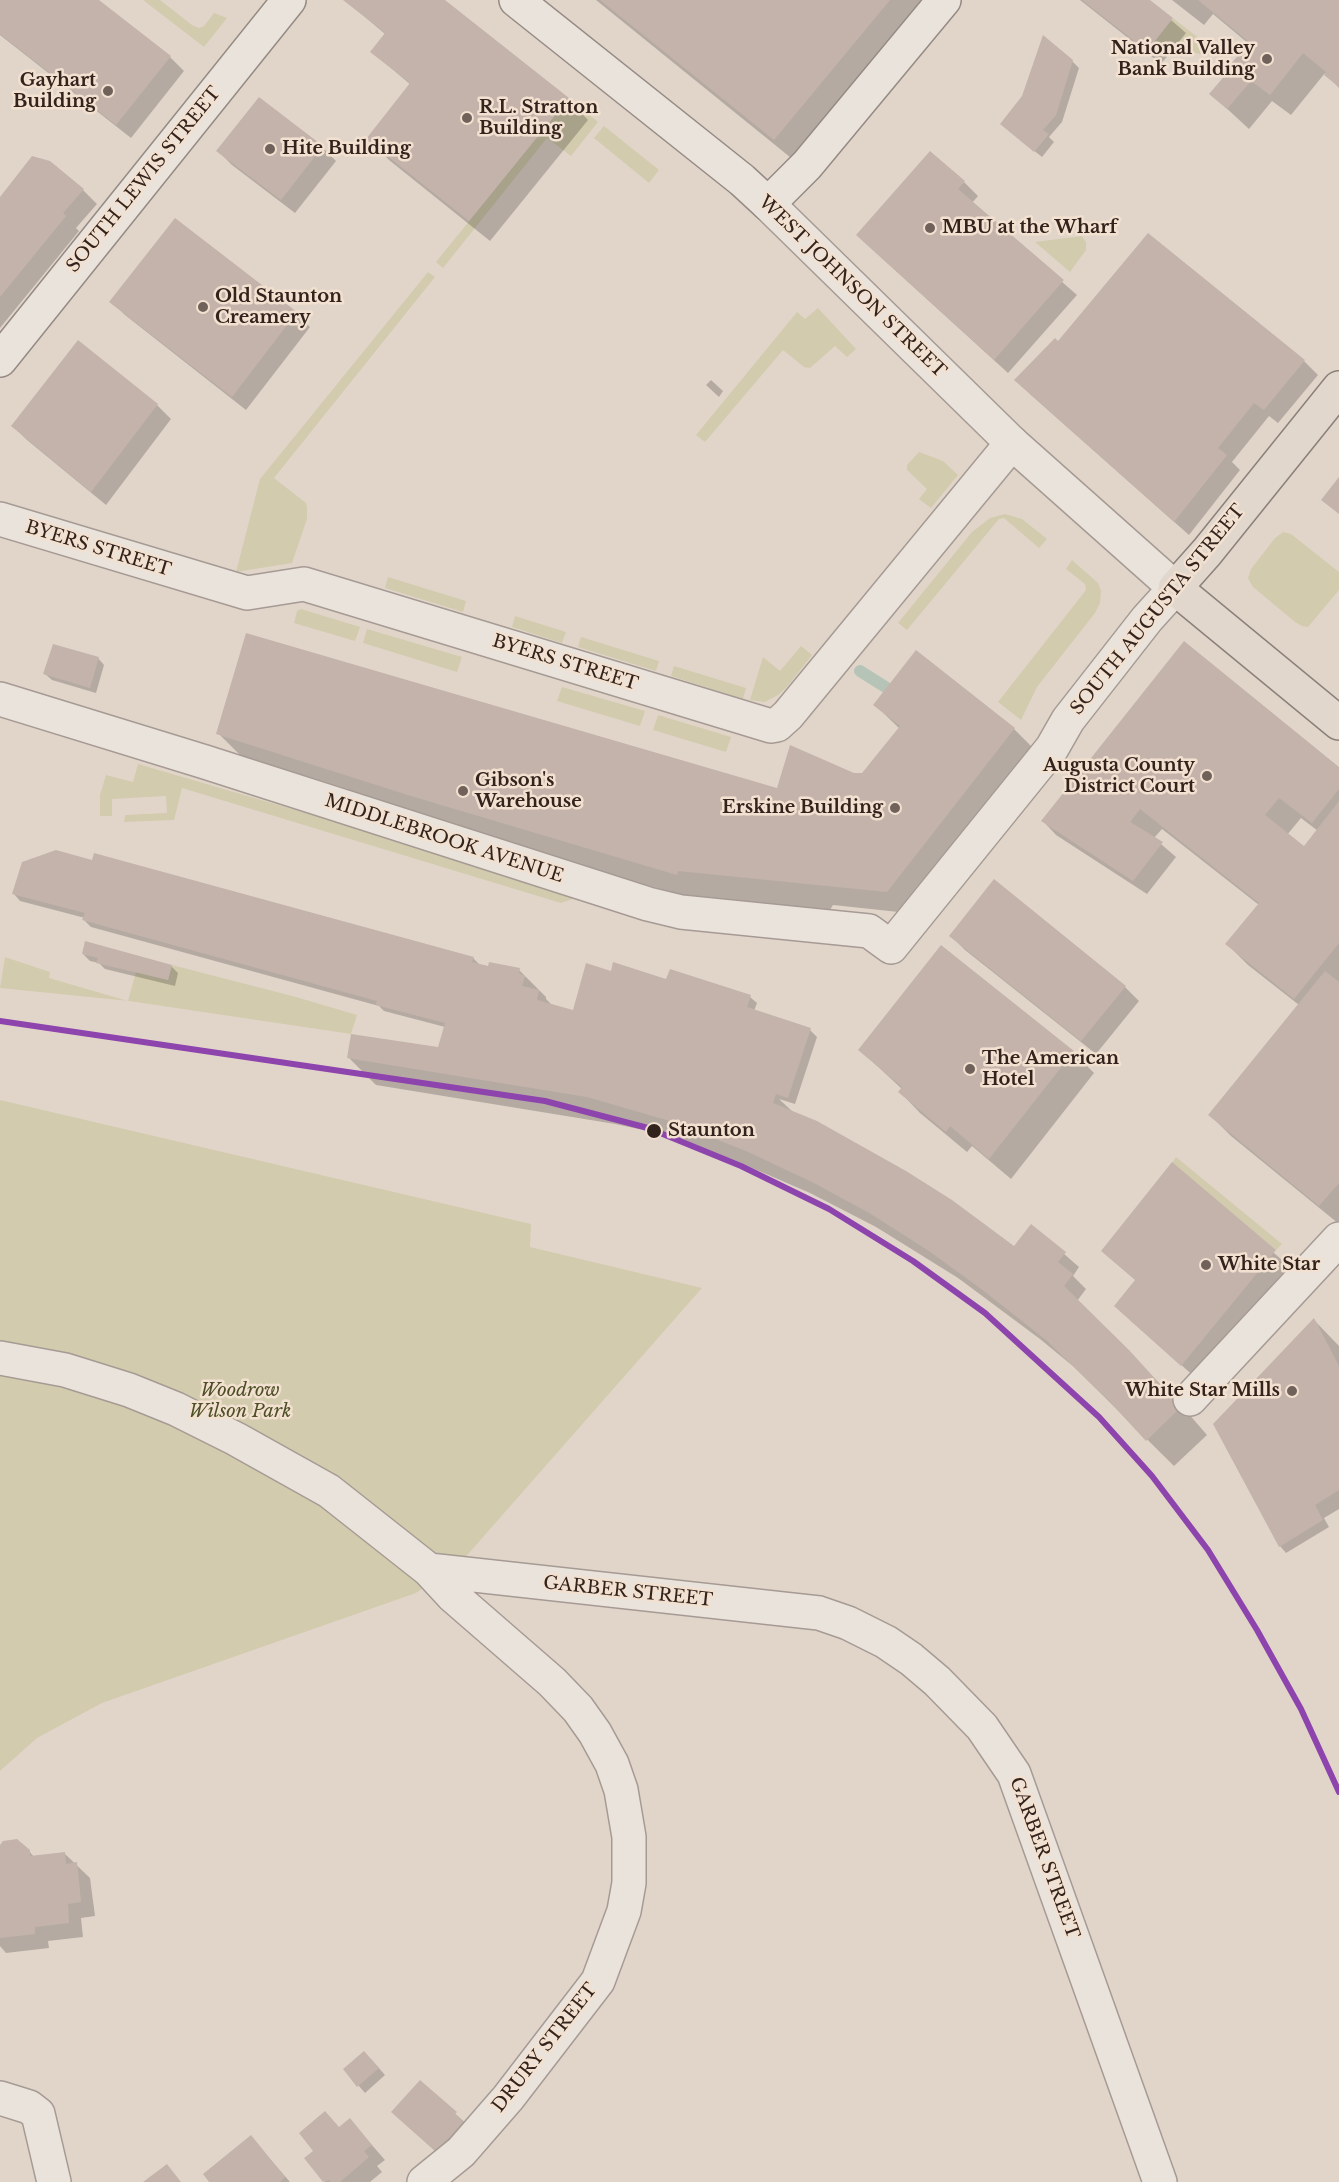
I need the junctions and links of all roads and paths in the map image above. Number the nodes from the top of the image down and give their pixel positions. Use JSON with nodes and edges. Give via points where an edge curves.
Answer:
{"nodes":[{"id":1,"x":289,"y":0,"type":"edge"},
{"id":2,"x":516,"y":0,"type":"edge"},
{"id":3,"x":944,"y":0,"type":"edge"},
{"id":4,"x":768,"y":204,"type":"junction"},
{"id":5,"x":0,"y":360,"type":"edge"},
{"id":6,"x":1339,"y":388,"type":"edge"},
{"id":7,"x":1012,"y":444,"type":"junction"},
{"id":8,"x":0,"y":519,"type":"edge"},
{"id":9,"x":1175,"y":588,"type":"junction"},
{"id":10,"x":0,"y":699,"type":"edge"},
{"id":11,"x":1339,"y":723,"type":"edge"},
{"id":12,"x":891,"y":947,"type":"joint"},
{"id":13,"x":1334,"y":1255,"type":"edge"},
{"id":14,"x":0,"y":1358,"type":"edge"},
{"id":15,"x":1190,"y":1399,"type":"dead end"},
{"id":16,"x":429,"y":1570,"type":"junction"},
{"id":17,"x":0,"y":2098,"type":"edge"},
{"id":18,"x":54,"y":2182,"type":"edge"},
{"id":19,"x":424,"y":2182,"type":"edge"},
{"id":20,"x":1160,"y":2182,"type":"edge"}],
"edges":[{"from":1,"to":5,"type":"street","name":"SOUTH LEWIS STREET"},
{"from":2,"to":4,"type":"street","name":"WEST JOHNSON STREET"},
{"from":3,"to":4,"type":"street","via":[[807,165]]},
{"from":4,"to":7,"type":"street","name":"WEST JOHNSON STREET"},
{"from":6,"to":9,"type":"main road","name":"SOUTH AUGUSTA STREET"},
{"from":7,"to":8,"type":"street","name":"BYERS STREET","via":[[788,715],[771,726],[304,584],[248,592]]},
{"from":7,"to":9,"type":"street","name":"WEST JOHNSON STREET"},
{"from":9,"to":11,"type":"main road"},
{"from":9,"to":12,"type":"street","name":"SOUTH AUGUSTA STREET"},
{"from":10,"to":12,"type":"street","name":"MIDDLEBROOK AVENUE","via":[[648,904],[681,912],[869,931]]},
{"from":13,"to":15,"type":"street"},
{"from":14,"to":16,"type":"street","name":"DRURY STREET","via":[[65,1370],[176,1409],[329,1491]]},
{"from":16,"to":19,"type":"street","name":"DRURY STREET","via":[[453,1596],[552,1682],[595,1733],[621,1790],[630,1857],[624,1911],[598,1981],[485,2125],[461,2152]]},
{"from":16,"to":20,"type":"street","name":"GARBER STREET","via":[[819,1613],[886,1642],[911,1659],[982,1727],[1014,1774]]},
{"from":17,"to":18,"type":"street","via":[[38,2114]]}]}
